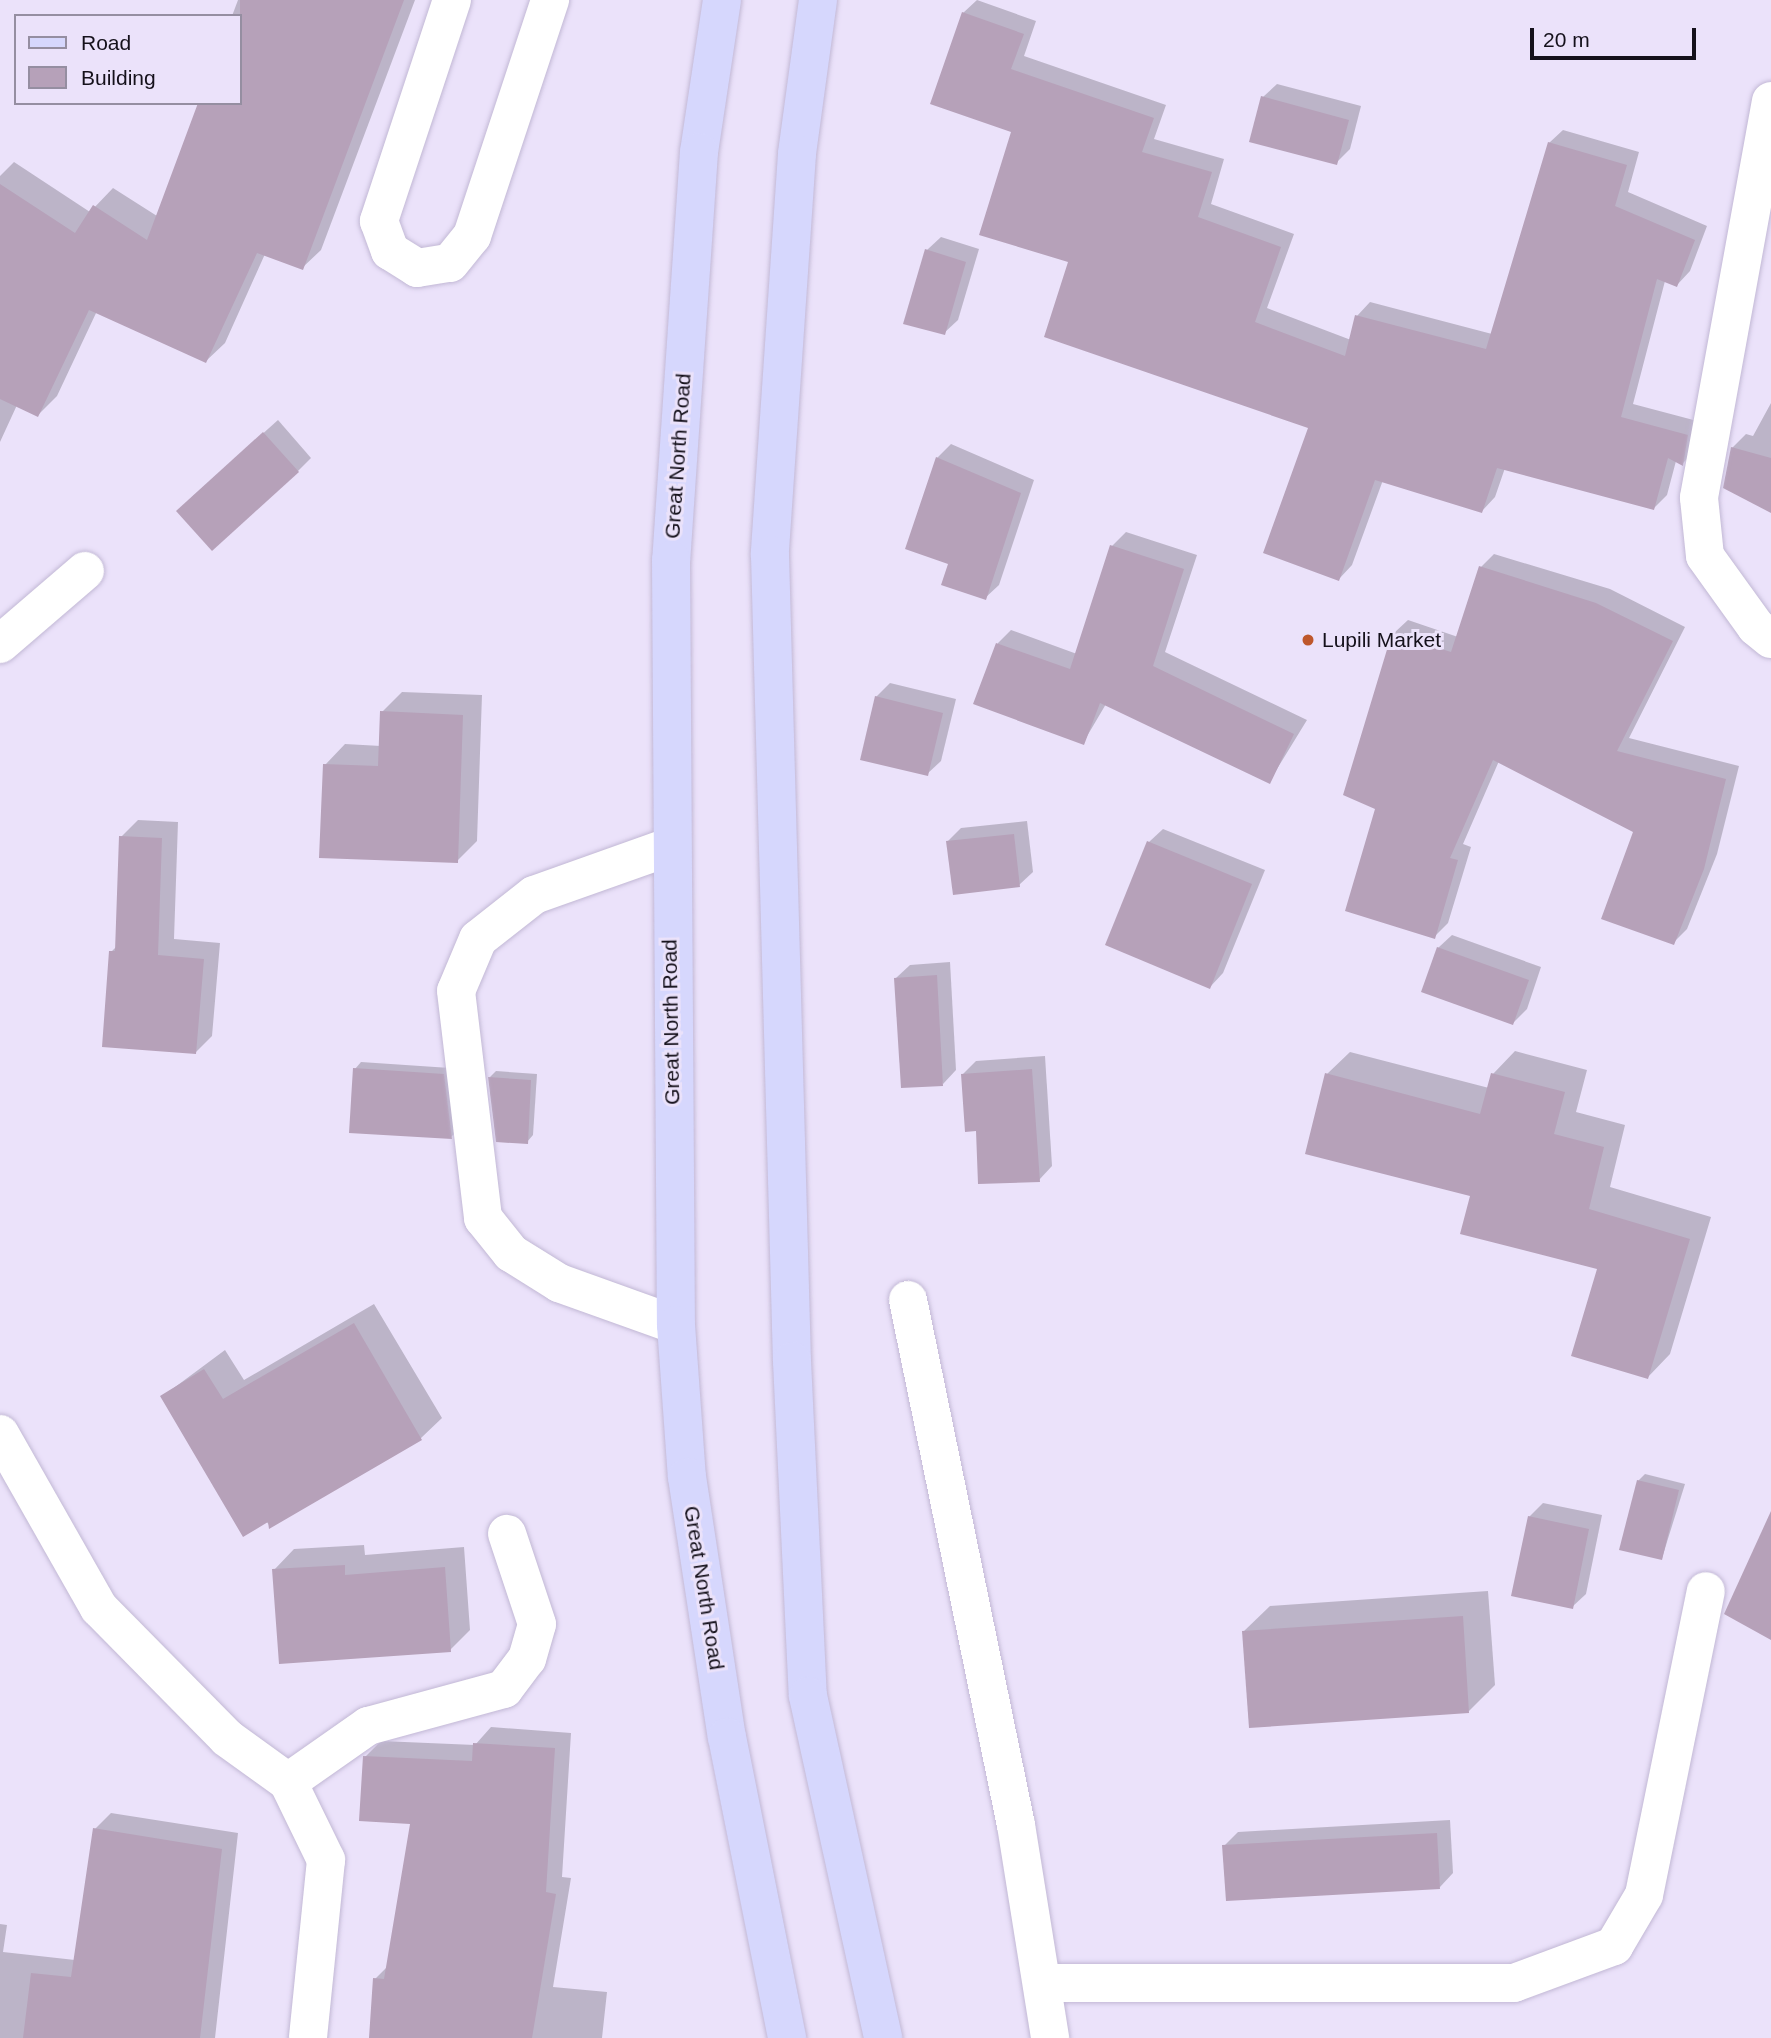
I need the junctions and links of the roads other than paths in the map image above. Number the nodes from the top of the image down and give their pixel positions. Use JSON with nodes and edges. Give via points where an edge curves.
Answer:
{"nodes":[{"id":1,"x":452,"y":0,"type":"edge"},
{"id":2,"x":550,"y":0,"type":"edge"},
{"id":3,"x":722,"y":0,"type":"edge"},
{"id":4,"x":818,"y":0,"type":"edge"},
{"id":5,"x":1771,"y":101,"type":"edge"},
{"id":6,"x":85,"y":571,"type":"dead end"},
{"id":7,"x":1771,"y":639,"type":"edge"},
{"id":8,"x":0,"y":644,"type":"edge"},
{"id":9,"x":669,"y":847,"type":"junction"},
{"id":10,"x":908,"y":1300,"type":"dead end"},
{"id":11,"x":676,"y":1325,"type":"junction"},
{"id":12,"x":0,"y":1434,"type":"edge"},
{"id":13,"x":507,"y":1534,"type":"dead end"},
{"id":14,"x":1706,"y":1591,"type":"dead end"},
{"id":15,"x":288,"y":1782,"type":"junction"},
{"id":16,"x":1042,"y":1983,"type":"junction"},
{"id":17,"x":308,"y":2038,"type":"edge"},
{"id":18,"x":786,"y":2038,"type":"edge"},
{"id":19,"x":883,"y":2038,"type":"edge"},
{"id":20,"x":1050,"y":2038,"type":"edge"}],
"edges":[{"from":1,"to":2,"type":"street","via":[[379,221],[390,251],[417,268],[450,263],[472,236]]},
{"from":3,"to":9,"type":"main road","name":"Great North Road","via":[[699,152],[671,560]]},
{"from":4,"to":19,"type":"main road","via":[[797,154],[770,555],[792,1361],[808,1696]]},
{"from":5,"to":7,"type":"street","via":[[1699,498],[1705,556],[1756,627]]},
{"from":6,"to":8,"type":"street"},
{"from":9,"to":11,"type":"main road","name":"Great North Road"},
{"from":9,"to":11,"type":"street","via":[[534,895],[478,939],[456,991],[483,1218],[511,1253],[559,1283]]},
{"from":10,"to":16,"type":"street"},
{"from":11,"to":18,"type":"main road","name":"Great North Road","via":[[687,1477],[720,1696]]},
{"from":12,"to":15,"type":"street","via":[[99,1608],[227,1738]]},
{"from":13,"to":15,"type":"street","via":[[537,1624],[527,1659],[504,1689],[368,1726]]},
{"from":14,"to":16,"type":"street","via":[[1644,1895],[1614,1946],[1514,1983]]},
{"from":15,"to":17,"type":"street","via":[[326,1860]]},
{"from":16,"to":20,"type":"street"}]}
